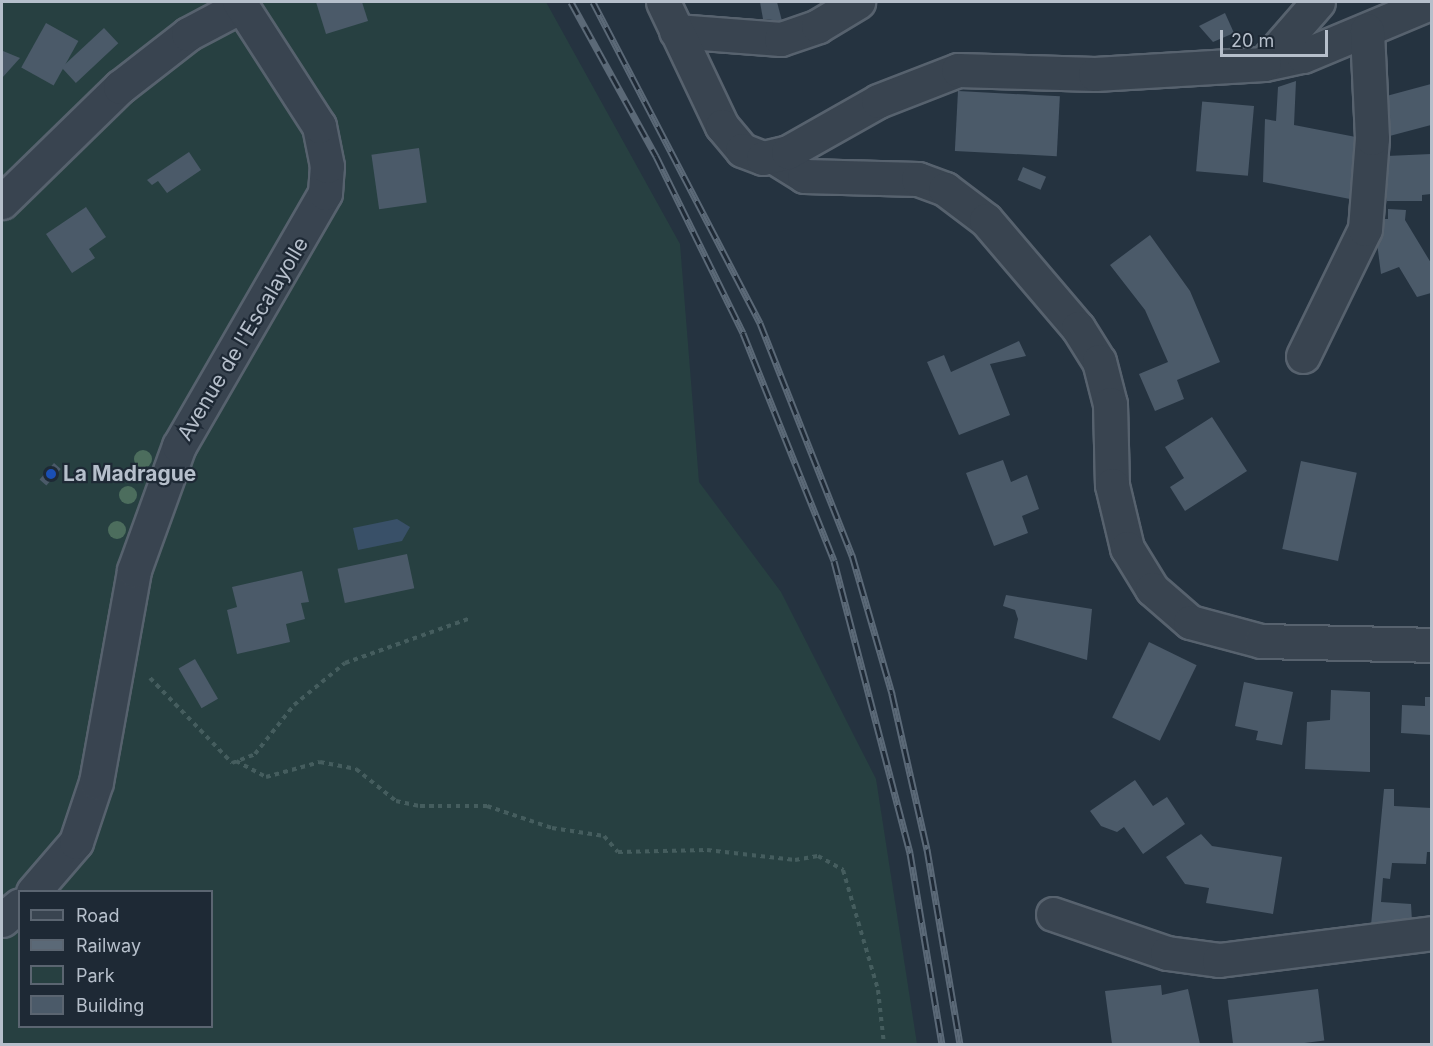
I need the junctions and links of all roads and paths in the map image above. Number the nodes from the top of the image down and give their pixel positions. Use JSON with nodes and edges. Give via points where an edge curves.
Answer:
{"nodes":[{"id":1,"x":858,"y":2,"type":"edge"},
{"id":2,"x":1318,"y":2,"type":"edge"},
{"id":3,"x":1431,"y":2,"type":"edge"},
{"id":4,"x":239,"y":4,"type":"edge"},
{"id":5,"x":669,"y":16,"type":"edge"},
{"id":6,"x":1366,"y":30,"type":"junction"},
{"id":7,"x":1264,"y":64,"type":"junction"},
{"id":8,"x":774,"y":158,"type":"junction"},
{"id":9,"x":2,"y":202,"type":"edge"},
{"id":10,"x":1303,"y":356,"type":"dead end"},
{"id":11,"x":471,"y":618,"type":"dead end"},
{"id":12,"x":1431,"y":645,"type":"edge"},
{"id":13,"x":118,"y":650,"type":"junction"},
{"id":14,"x":236,"y":761,"type":"junction"},
{"id":15,"x":34,"y":890,"type":"edge"},
{"id":16,"x":18,"y":907,"type":"edge"},
{"id":17,"x":1053,"y":914,"type":"dead end"},
{"id":18,"x":2,"y":920,"type":"edge"},
{"id":19,"x":1431,"y":933,"type":"edge"},
{"id":20,"x":885,"y":1044,"type":"edge"}],
"edges":[{"from":1,"to":5,"type":"street","via":[[818,26],[781,39]]},
{"from":2,"to":7,"type":"street"},
{"from":3,"to":6,"type":"street"},
{"from":4,"to":9,"type":"street","via":[[188,34],[120,87]]},
{"from":4,"to":13,"type":"street","name":"Avenue de l'Escalayolle","via":[[319,126],[327,166],[325,193],[179,446],[134,570]]},
{"from":5,"to":8,"type":"street","via":[[730,138],[752,156]]},
{"from":6,"to":7,"type":"street","via":[[1303,56]]},
{"from":6,"to":10,"type":"street","via":[[1372,138],[1365,229]]},
{"from":7,"to":8,"type":"street","via":[[1095,74],[958,70],[878,101]]},
{"from":8,"to":12,"type":"street","via":[[804,176],[918,179],[945,189],[986,220],[1078,328],[1099,361],[1110,404],[1112,485],[1127,548],[1152,589],[1190,622],[1261,640]]},
{"from":11,"to":14,"type":"path","via":[[345,663],[294,705],[255,754]]},
{"from":13,"to":14,"type":"path","via":[[180,705],[202,738]]},
{"from":13,"to":15,"type":"street","name":"Avenue de l'Escalayolle","via":[[96,782],[76,842]]},
{"from":14,"to":20,"type":"path","via":[[266,777],[320,762],[356,769],[396,801],[420,806],[487,806],[552,828],[604,836],[618,852],[707,850],[795,860],[818,856],[843,870],[878,990]]},
{"from":16,"to":18,"type":"street"},
{"from":17,"to":19,"type":"street","via":[[1167,952],[1219,960]]}]}
